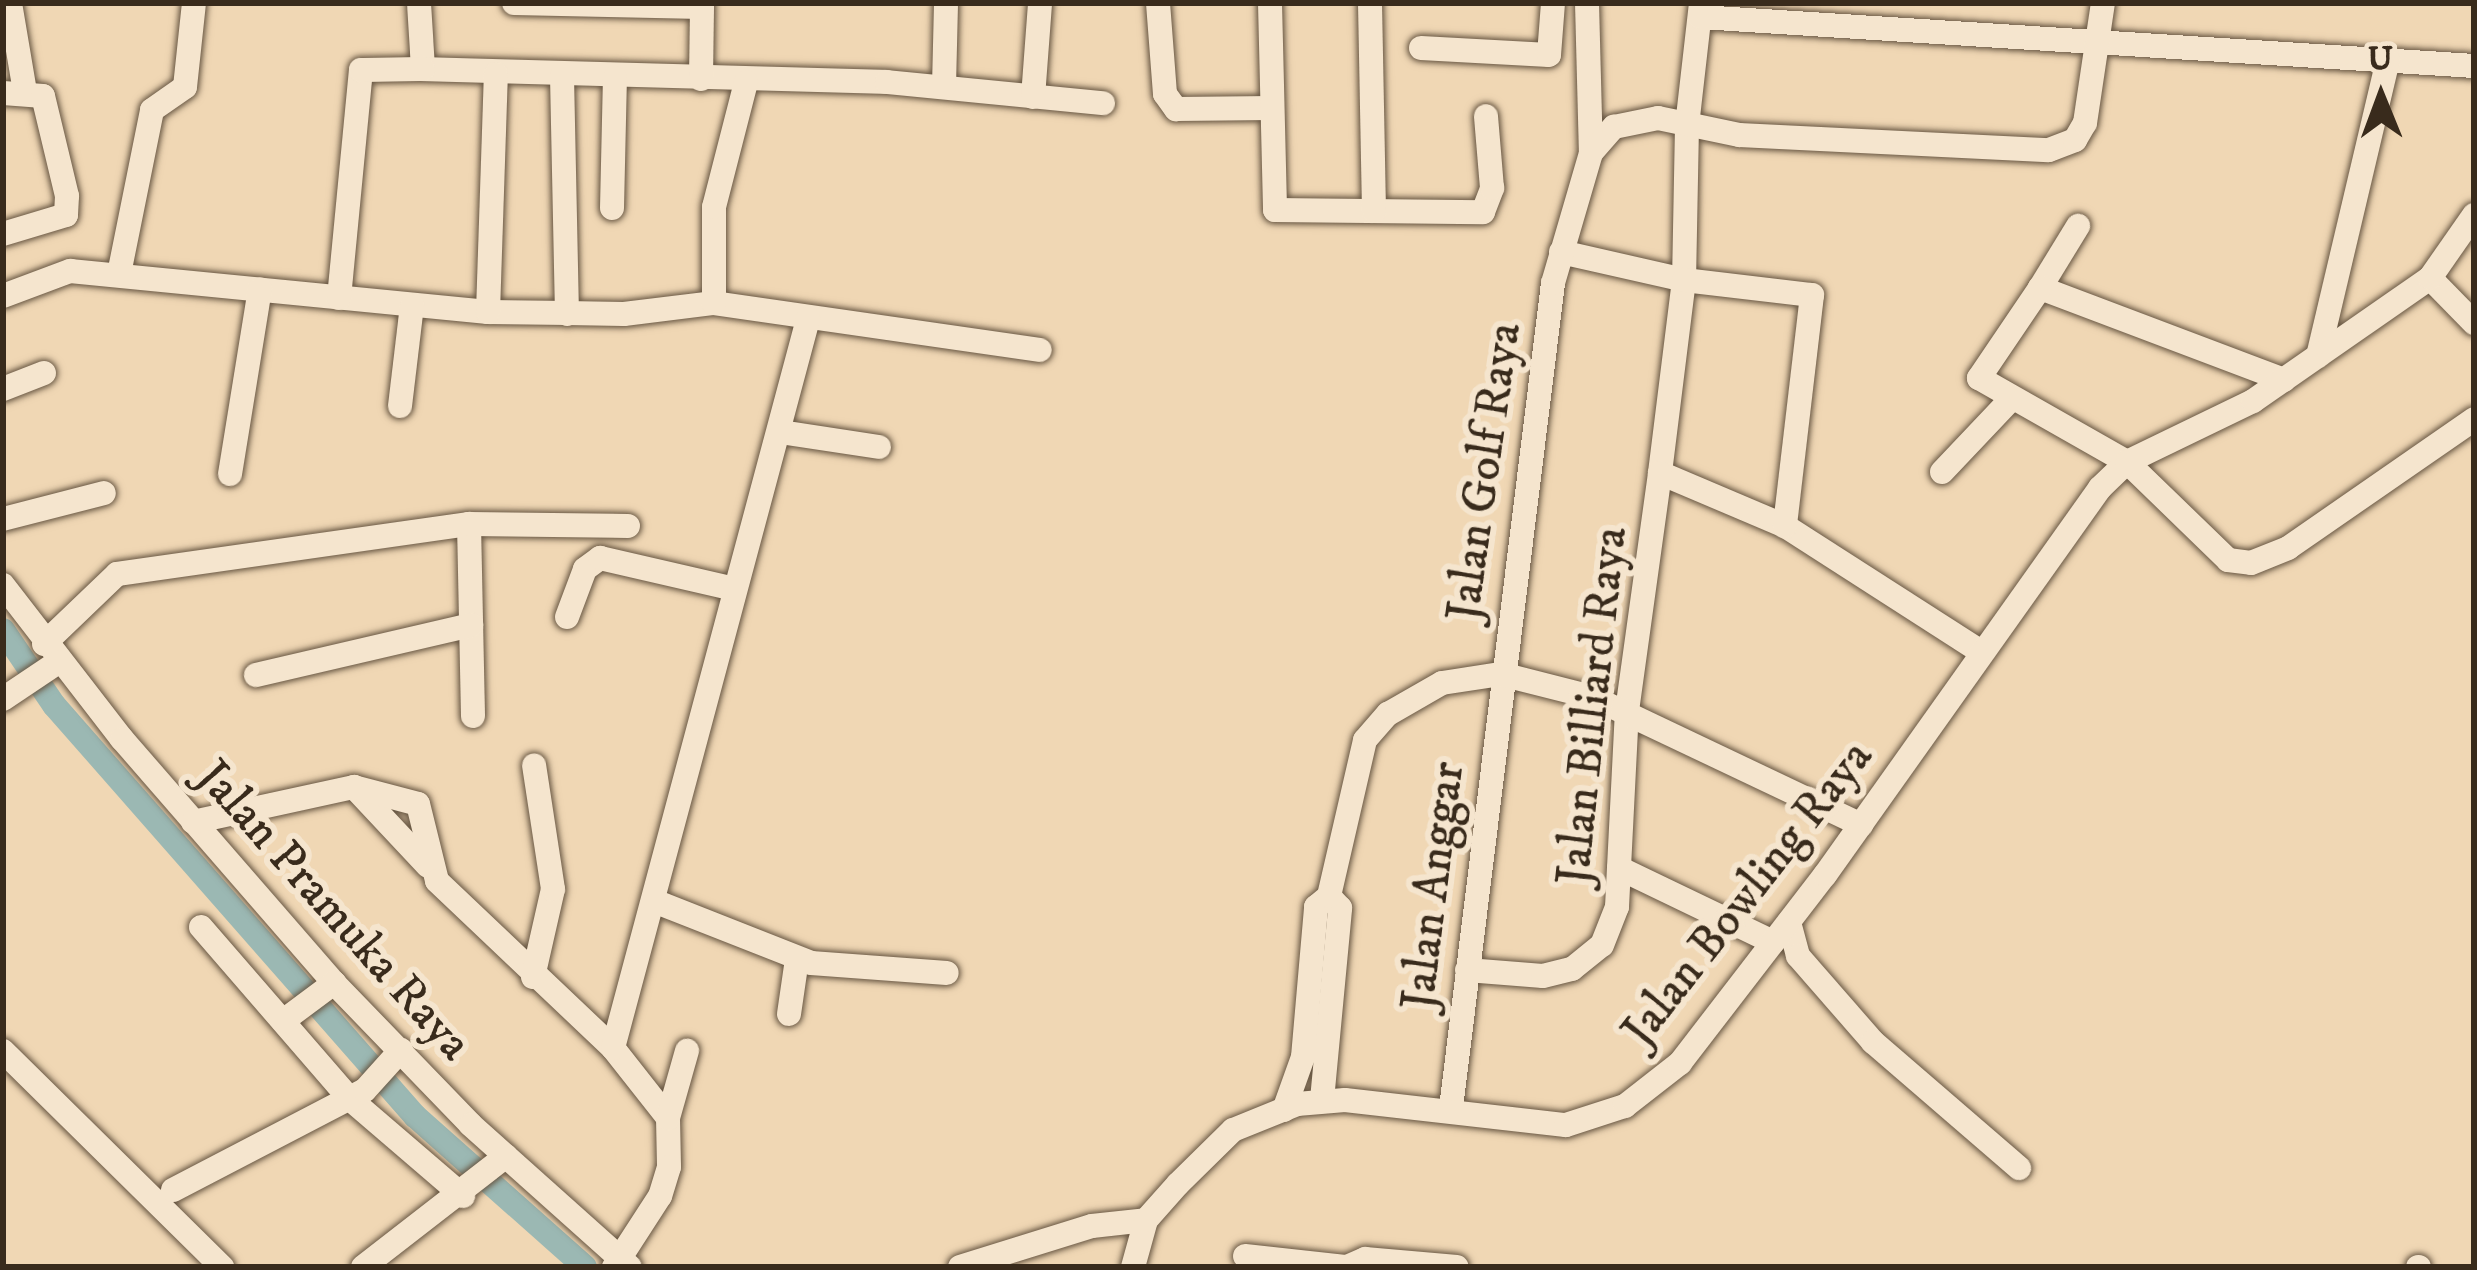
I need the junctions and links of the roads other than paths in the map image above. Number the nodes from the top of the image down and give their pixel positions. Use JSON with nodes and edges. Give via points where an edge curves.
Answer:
{"nodes":[{"id":1,"x":10,"y":3,"type":"edge"},
{"id":2,"x":194,"y":3,"type":"edge"},
{"id":3,"x":419,"y":3,"type":"edge"},
{"id":4,"x":514,"y":3,"type":"edge"},
{"id":5,"x":946,"y":3,"type":"edge"},
{"id":6,"x":1040,"y":3,"type":"edge"},
{"id":7,"x":1158,"y":3,"type":"edge"},
{"id":8,"x":1270,"y":3,"type":"edge"},
{"id":9,"x":1370,"y":3,"type":"edge"},
{"id":10,"x":1553,"y":3,"type":"edge"},
{"id":11,"x":1587,"y":3,"type":"edge"},
{"id":12,"x":2103,"y":3,"type":"edge"},
{"id":13,"x":702,"y":5,"type":"edge"},
{"id":14,"x":1700,"y":10,"type":"edge"},
{"id":15,"x":2102,"y":44,"type":"junction"},
{"id":16,"x":1421,"y":48,"type":"dead end"},
{"id":17,"x":2388,"y":62,"type":"junction"},
{"id":18,"x":2474,"y":66,"type":"edge"},
{"id":19,"x":423,"y":69,"type":"junction"},
{"id":20,"x":496,"y":74,"type":"junction"},
{"id":21,"x":562,"y":76,"type":"junction"},
{"id":22,"x":615,"y":78,"type":"junction"},
{"id":23,"x":701,"y":79,"type":"junction"},
{"id":24,"x":746,"y":82,"type":"junction"},
{"id":25,"x":944,"y":86,"type":"junction"},
{"id":26,"x":14,"y":93,"type":"edge"},
{"id":27,"x":1034,"y":98,"type":"junction"},
{"id":28,"x":1103,"y":104,"type":"dead end"},
{"id":29,"x":1272,"y":108,"type":"junction"},
{"id":30,"x":1486,"y":116,"type":"dead end"},
{"id":31,"x":1687,"y":126,"type":"junction"},
{"id":32,"x":1591,"y":153,"type":"junction"},
{"id":33,"x":612,"y":208,"type":"dead end"},
{"id":34,"x":1374,"y":211,"type":"junction"},
{"id":35,"x":2474,"y":213,"type":"edge"},
{"id":36,"x":2078,"y":226,"type":"dead end"},
{"id":37,"x":3,"y":234,"type":"edge"},
{"id":38,"x":1562,"y":252,"type":"junction"},
{"id":39,"x":119,"y":274,"type":"junction"},
{"id":40,"x":2430,"y":278,"type":"junction"},
{"id":41,"x":1684,"y":280,"type":"junction"},
{"id":42,"x":2039,"y":288,"type":"junction"},
{"id":43,"x":260,"y":289,"type":"junction"},
{"id":44,"x":3,"y":296,"type":"edge"},
{"id":45,"x":339,"y":298,"type":"junction"},
{"id":46,"x":714,"y":303,"type":"junction"},
{"id":47,"x":412,"y":306,"type":"junction"},
{"id":48,"x":488,"y":312,"type":"junction"},
{"id":49,"x":567,"y":314,"type":"junction"},
{"id":50,"x":808,"y":319,"type":"junction"},
{"id":51,"x":2474,"y":323,"type":"edge"},
{"id":52,"x":1040,"y":350,"type":"dead end"},
{"id":53,"x":2318,"y":356,"type":"junction"},
{"id":54,"x":44,"y":373,"type":"dead end"},
{"id":55,"x":2284,"y":380,"type":"junction"},
{"id":56,"x":3,"y":389,"type":"edge"},
{"id":57,"x":2012,"y":398,"type":"junction"},
{"id":58,"x":400,"y":406,"type":"dead end"},
{"id":59,"x":2474,"y":419,"type":"edge"},
{"id":60,"x":780,"y":432,"type":"junction"},
{"id":61,"x":879,"y":447,"type":"dead end"},
{"id":62,"x":2127,"y":462,"type":"junction"},
{"id":63,"x":1942,"y":472,"type":"dead end"},
{"id":64,"x":1660,"y":473,"type":"junction"},
{"id":65,"x":230,"y":474,"type":"dead end"},
{"id":66,"x":104,"y":493,"type":"dead end"},
{"id":67,"x":3,"y":519,"type":"edge"},
{"id":68,"x":469,"y":524,"type":"junction"},
{"id":69,"x":628,"y":526,"type":"dead end"},
{"id":70,"x":1785,"y":526,"type":"junction"},
{"id":71,"x":3,"y":585,"type":"edge"},
{"id":72,"x":734,"y":589,"type":"junction"},
{"id":73,"x":567,"y":617,"type":"dead end"},
{"id":74,"x":471,"y":626,"type":"junction"},
{"id":75,"x":1982,"y":652,"type":"junction"},
{"id":76,"x":49,"y":660,"type":"junction"},
{"id":77,"x":1501,"y":674,"type":"junction"},
{"id":78,"x":256,"y":675,"type":"dead end"},
{"id":79,"x":11,"y":694,"type":"edge"},
{"id":80,"x":1627,"y":711,"type":"junction"},
{"id":81,"x":472,"y":716,"type":"dead end"},
{"id":82,"x":534,"y":765,"type":"dead end"},
{"id":83,"x":354,"y":787,"type":"junction"},
{"id":84,"x":193,"y":822,"type":"junction"},
{"id":85,"x":1861,"y":825,"type":"junction"},
{"id":86,"x":430,"y":868,"type":"junction"},
{"id":87,"x":1619,"y":868,"type":"junction"},
{"id":88,"x":1330,"y":896,"type":"junction"},
{"id":89,"x":654,"y":902,"type":"junction"},
{"id":90,"x":201,"y":927,"type":"dead end"},
{"id":91,"x":1781,"y":932,"type":"junction"},
{"id":92,"x":797,"y":959,"type":"junction"},
{"id":93,"x":1467,"y":970,"type":"junction"},
{"id":94,"x":947,"y":973,"type":"dead end"},
{"id":95,"x":533,"y":976,"type":"junction"},
{"id":96,"x":326,"y":989,"type":"junction"},
{"id":97,"x":788,"y":1014,"type":"dead end"},
{"id":98,"x":290,"y":1016,"type":"junction"},
{"id":99,"x":613,"y":1048,"type":"junction"},
{"id":100,"x":687,"y":1051,"type":"dead end"},
{"id":101,"x":3,"y":1052,"type":"edge"},
{"id":102,"x":396,"y":1056,"type":"junction"},
{"id":103,"x":357,"y":1094,"type":"junction"},
{"id":104,"x":1322,"y":1100,"type":"junction"},
{"id":105,"x":1451,"y":1108,"type":"junction"},
{"id":106,"x":1284,"y":1110,"type":"junction"},
{"id":107,"x":668,"y":1118,"type":"junction"},
{"id":108,"x":499,"y":1162,"type":"junction"},
{"id":109,"x":2019,"y":1168,"type":"dead end"},
{"id":110,"x":173,"y":1190,"type":"dead end"},
{"id":111,"x":467,"y":1192,"type":"junction"},
{"id":112,"x":1146,"y":1220,"type":"junction"},
{"id":113,"x":1245,"y":1256,"type":"dead end"},
{"id":114,"x":621,"y":1264,"type":"edge"},
{"id":115,"x":222,"y":1267,"type":"edge"},
{"id":116,"x":363,"y":1267,"type":"edge"},
{"id":117,"x":959,"y":1267,"type":"edge"},
{"id":118,"x":1133,"y":1267,"type":"edge"},
{"id":119,"x":1347,"y":1267,"type":"edge"},
{"id":120,"x":1457,"y":1267,"type":"edge"}],
"edges":[{"from":1,"to":26,"type":"street"},
{"from":2,"to":39,"type":"street","via":[[185,87],[152,110]]},
{"from":3,"to":19,"type":"street"},
{"from":4,"to":13,"type":"street"},
{"from":5,"to":25,"type":"street"},
{"from":6,"to":27,"type":"street"},
{"from":7,"to":29,"type":"street","via":[[1165,94],[1176,110]]},
{"from":8,"to":29,"type":"street"},
{"from":9,"to":34,"type":"street"},
{"from":10,"to":16,"type":"street","via":[[1549,55]]},
{"from":11,"to":32,"type":"street","name":"Jalan Golf Raya"},
{"from":12,"to":15,"type":"street"},
{"from":13,"to":23,"type":"street"},
{"from":14,"to":15,"type":"street"},
{"from":14,"to":31,"type":"street","name":"Jalan Billiard Raya"},
{"from":15,"to":17,"type":"street"},
{"from":15,"to":31,"type":"street","via":[[2085,123],[2075,140],[2049,150],[1953,151]]},
{"from":17,"to":18,"type":"street"},
{"from":17,"to":53,"type":"street"},
{"from":19,"to":20,"type":"street"},
{"from":19,"to":45,"type":"street","via":[[361,70]]},
{"from":20,"to":21,"type":"street"},
{"from":20,"to":48,"type":"street"},
{"from":21,"to":22,"type":"street"},
{"from":21,"to":49,"type":"street"},
{"from":22,"to":23,"type":"street"},
{"from":22,"to":33,"type":"street"},
{"from":23,"to":24,"type":"street"},
{"from":24,"to":25,"type":"street"},
{"from":24,"to":46,"type":"street","via":[[714,207]]},
{"from":25,"to":27,"type":"street"},
{"from":26,"to":37,"type":"street","via":[[43,96],[66,215]]},
{"from":27,"to":28,"type":"street"},
{"from":29,"to":34,"type":"street","via":[[1275,210]]},
{"from":30,"to":34,"type":"street","via":[[1490,207]]},
{"from":31,"to":32,"type":"street","via":[[1635,120],[1614,127]]},
{"from":31,"to":41,"type":"street","name":"Jalan Billiard Raya"},
{"from":32,"to":38,"type":"street","name":"Jalan Golf Raya"},
{"from":35,"to":40,"type":"street"},
{"from":36,"to":42,"type":"street"},
{"from":38,"to":41,"type":"street"},
{"from":38,"to":77,"type":"street","name":"Jalan Golf Raya"},
{"from":39,"to":43,"type":"street"},
{"from":39,"to":44,"type":"street","via":[[70,271]]},
{"from":40,"to":51,"type":"street"},
{"from":40,"to":53,"type":"street"},
{"from":41,"to":64,"type":"street","name":"Jalan Billiard Raya"},
{"from":41,"to":70,"type":"street","via":[[1814,300]]},
{"from":42,"to":55,"type":"street"},
{"from":42,"to":57,"type":"street","via":[[1979,375]]},
{"from":43,"to":45,"type":"street"},
{"from":43,"to":65,"type":"street"},
{"from":45,"to":47,"type":"street"},
{"from":46,"to":49,"type":"street"},
{"from":46,"to":50,"type":"street"},
{"from":47,"to":48,"type":"street"},
{"from":47,"to":58,"type":"street"},
{"from":48,"to":49,"type":"street"},
{"from":50,"to":52,"type":"street"},
{"from":50,"to":60,"type":"street"},
{"from":53,"to":55,"type":"street"},
{"from":54,"to":56,"type":"street"},
{"from":55,"to":62,"type":"street","via":[[2196,434]]},
{"from":57,"to":62,"type":"street"},
{"from":57,"to":63,"type":"street"},
{"from":59,"to":62,"type":"street","via":[[2288,548],[2251,563],[2228,560]]},
{"from":60,"to":61,"type":"street"},
{"from":60,"to":72,"type":"street"},
{"from":62,"to":75,"type":"street","name":"Jalan Bowling Raya","via":[[2082,507]]},
{"from":64,"to":70,"type":"street","name":"Jalan Billiard Raya"},
{"from":64,"to":80,"type":"street","name":"Jalan Billiard Raya"},
{"from":66,"to":67,"type":"street"},
{"from":68,"to":69,"type":"street"},
{"from":68,"to":74,"type":"street"},
{"from":68,"to":76,"type":"street","via":[[117,574]]},
{"from":70,"to":75,"type":"street","name":"Jalan Billiard Raya"},
{"from":71,"to":76,"type":"street","name":"Jalan Pramuka Raya"},
{"from":72,"to":73,"type":"street","via":[[600,559],[585,569]]},
{"from":72,"to":89,"type":"street"},
{"from":74,"to":78,"type":"street"},
{"from":74,"to":81,"type":"street"},
{"from":75,"to":85,"type":"street","name":"Jalan Bowling Raya"},
{"from":76,"to":79,"type":"street"},
{"from":76,"to":84,"type":"street","name":"Jalan Pramuka Raya"},
{"from":77,"to":80,"type":"street"},
{"from":77,"to":88,"type":"street","name":"Jalan Golf Raya","via":[[1442,683],[1388,714],[1366,740]]},
{"from":77,"to":93,"type":"street","name":"Jalan Anggar"},
{"from":80,"to":85,"type":"street"},
{"from":80,"to":87,"type":"street","name":"Jalan Billiard Raya"},
{"from":82,"to":95,"type":"street","via":[[553,889]]},
{"from":83,"to":84,"type":"street"},
{"from":83,"to":86,"type":"street"},
{"from":83,"to":86,"type":"street","via":[[418,804]]},
{"from":84,"to":96,"type":"street","name":"Jalan Pramuka Raya"},
{"from":85,"to":91,"type":"street","name":"Jalan Bowling Raya"},
{"from":86,"to":95,"type":"street"},
{"from":87,"to":91,"type":"street"},
{"from":87,"to":93,"type":"street","name":"Jalan Billiard Raya","via":[[1617,907],[1602,945],[1572,969],[1543,976]]},
{"from":88,"to":104,"type":"street","name":"Jalan Golf Raya","via":[[1340,908]]},
{"from":88,"to":106,"type":"street","name":"Jalan Golf Raya","via":[[1316,907],[1303,1057]]},
{"from":89,"to":92,"type":"street"},
{"from":89,"to":99,"type":"street"},
{"from":90,"to":98,"type":"street"},
{"from":91,"to":105,"type":"street","name":"Jalan Bowling Raya","via":[[1680,1063],[1625,1106],[1566,1125]]},
{"from":91,"to":109,"type":"street","via":[[1873,1042]]},
{"from":92,"to":94,"type":"street"},
{"from":92,"to":97,"type":"street"},
{"from":93,"to":105,"type":"street","name":"Jalan Anggar"},
{"from":95,"to":99,"type":"street"},
{"from":96,"to":98,"type":"street"},
{"from":96,"to":102,"type":"street","name":"Jalan Pramuka Raya"},
{"from":98,"to":103,"type":"street"},
{"from":99,"to":107,"type":"street"},
{"from":100,"to":107,"type":"street"},
{"from":101,"to":115,"type":"street"},
{"from":102,"to":103,"type":"street"},
{"from":102,"to":108,"type":"street","name":"Jalan Pramuka Raya"},
{"from":103,"to":110,"type":"street"},
{"from":103,"to":111,"type":"street"},
{"from":104,"to":105,"type":"street","name":"Jalan Bowling Raya"},
{"from":104,"to":106,"type":"street"},
{"from":106,"to":112,"type":"street","via":[[1233,1130]]},
{"from":107,"to":114,"type":"street","via":[[660,1196]]},
{"from":108,"to":111,"type":"street"},
{"from":108,"to":114,"type":"street","name":"Jalan Pramuka Raya"},
{"from":111,"to":116,"type":"street"},
{"from":112,"to":117,"type":"street","via":[[1092,1226]]},
{"from":112,"to":118,"type":"street"},
{"from":113,"to":119,"type":"street"},
{"from":119,"to":120,"type":"street","via":[[1365,1259]]}]}
